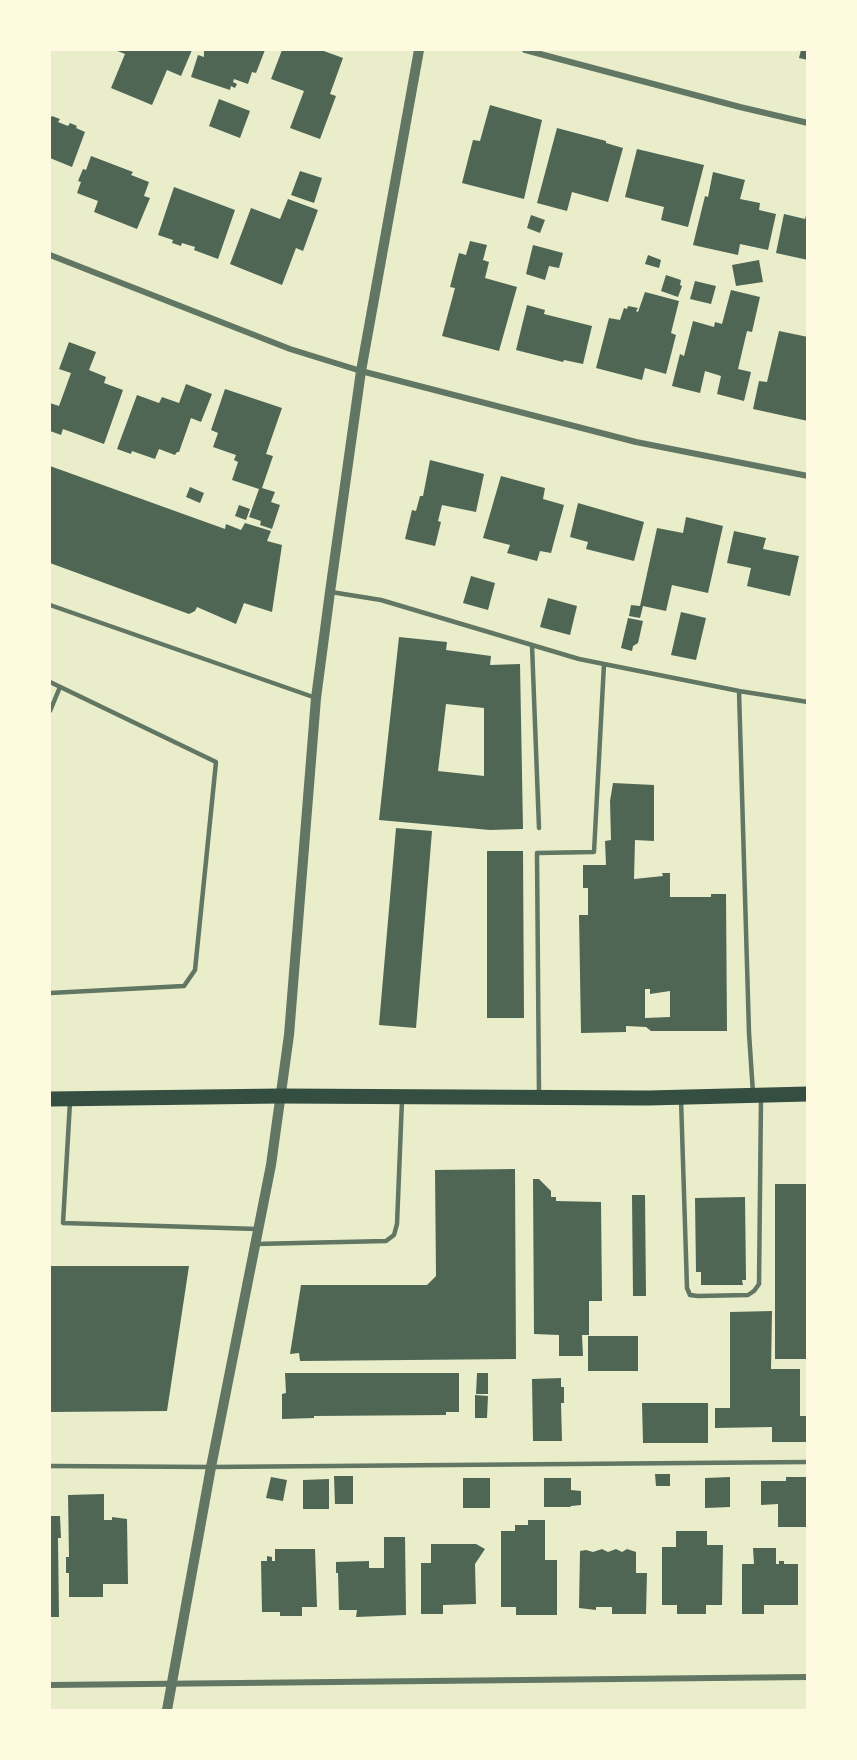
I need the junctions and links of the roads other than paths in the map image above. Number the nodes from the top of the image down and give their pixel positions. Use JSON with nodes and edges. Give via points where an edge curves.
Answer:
{"nodes":[{"id":1,"x":419,"y":50,"type":"edge"},
{"id":2,"x":525,"y":50,"type":"edge"},
{"id":3,"x":807,"y":123,"type":"edge"},
{"id":4,"x":50,"y":255,"type":"edge"},
{"id":5,"x":362,"y":372,"type":"junction"},
{"id":6,"x":807,"y":476,"type":"edge"},
{"id":7,"x":330,"y":592,"type":"junction"},
{"id":8,"x":50,"y":604,"type":"edge"},
{"id":9,"x":532,"y":645,"type":"junction"},
{"id":10,"x":604,"y":664,"type":"junction"},
{"id":11,"x":50,"y":682,"type":"edge"},
{"id":12,"x":60,"y":687,"type":"junction"},
{"id":13,"x":739,"y":691,"type":"junction"},
{"id":14,"x":316,"y":698,"type":"junction"},
{"id":15,"x":807,"y":702,"type":"edge"},
{"id":16,"x":50,"y":711,"type":"edge"},
{"id":17,"x":539,"y":828,"type":"dead end"},
{"id":18,"x":50,"y":993,"type":"edge"},
{"id":19,"x":757,"y":1094,"type":"junction"},
{"id":20,"x":807,"y":1094,"type":"edge"},
{"id":21,"x":280,"y":1096,"type":"junction"},
{"id":22,"x":681,"y":1096,"type":"junction"},
{"id":23,"x":539,"y":1097,"type":"junction"},
{"id":24,"x":402,"y":1098,"type":"junction"},
{"id":25,"x":50,"y":1099,"type":"edge"},
{"id":26,"x":70,"y":1099,"type":"junction"},
{"id":27,"x":258,"y":1229,"type":"junction"},
{"id":28,"x":255,"y":1244,"type":"junction"},
{"id":29,"x":807,"y":1462,"type":"edge"},
{"id":30,"x":50,"y":1466,"type":"edge"},
{"id":31,"x":211,"y":1467,"type":"junction"},
{"id":32,"x":807,"y":1677,"type":"edge"},
{"id":33,"x":171,"y":1684,"type":"junction"},
{"id":34,"x":50,"y":1685,"type":"edge"},
{"id":35,"x":167,"y":1710,"type":"edge"}],
"edges":[{"from":1,"to":5,"type":"street"},
{"from":2,"to":3,"type":"street"},
{"from":4,"to":5,"type":"street","via":[[290,349]]},
{"from":5,"to":6,"type":"street","via":[[636,442]]},
{"from":5,"to":7,"type":"street"},
{"from":7,"to":9,"type":"lane","via":[[381,600]]},
{"from":7,"to":14,"type":"street"},
{"from":8,"to":14,"type":"lane"},
{"from":9,"to":10,"type":"lane"},
{"from":9,"to":17,"type":"lane"},
{"from":10,"to":13,"type":"lane"},
{"from":10,"to":23,"type":"lane","via":[[594,852],[537,853]]},
{"from":11,"to":12,"type":"lane"},
{"from":12,"to":16,"type":"lane"},
{"from":12,"to":18,"type":"lane","via":[[216,762],[195,970],[184,986]]},
{"from":13,"to":15,"type":"lane"},
{"from":13,"to":19,"type":"lane","via":[[749,1033]]},
{"from":14,"to":21,"type":"street","via":[[290,1023]]},
{"from":19,"to":20,"type":"main road"},
{"from":19,"to":22,"type":"main road"},
{"from":19,"to":22,"type":"lane","via":[[759,1284],[748,1295],[698,1296],[690,1295],[687,1288]]},
{"from":21,"to":24,"type":"main road"},
{"from":21,"to":26,"type":"main road"},
{"from":21,"to":27,"type":"street"},
{"from":22,"to":23,"type":"main road"},
{"from":23,"to":24,"type":"main road"},
{"from":24,"to":28,"type":"lane","via":[[394,1235],[386,1241]]},
{"from":25,"to":26,"type":"main road"},
{"from":26,"to":27,"type":"lane","via":[[63,1223]]},
{"from":27,"to":28,"type":"street"},
{"from":28,"to":31,"type":"street"},
{"from":29,"to":31,"type":"lane"},
{"from":30,"to":31,"type":"lane"},
{"from":31,"to":33,"type":"street"},
{"from":32,"to":33,"type":"street"},
{"from":33,"to":34,"type":"street"},
{"from":33,"to":35,"type":"street"}]}
